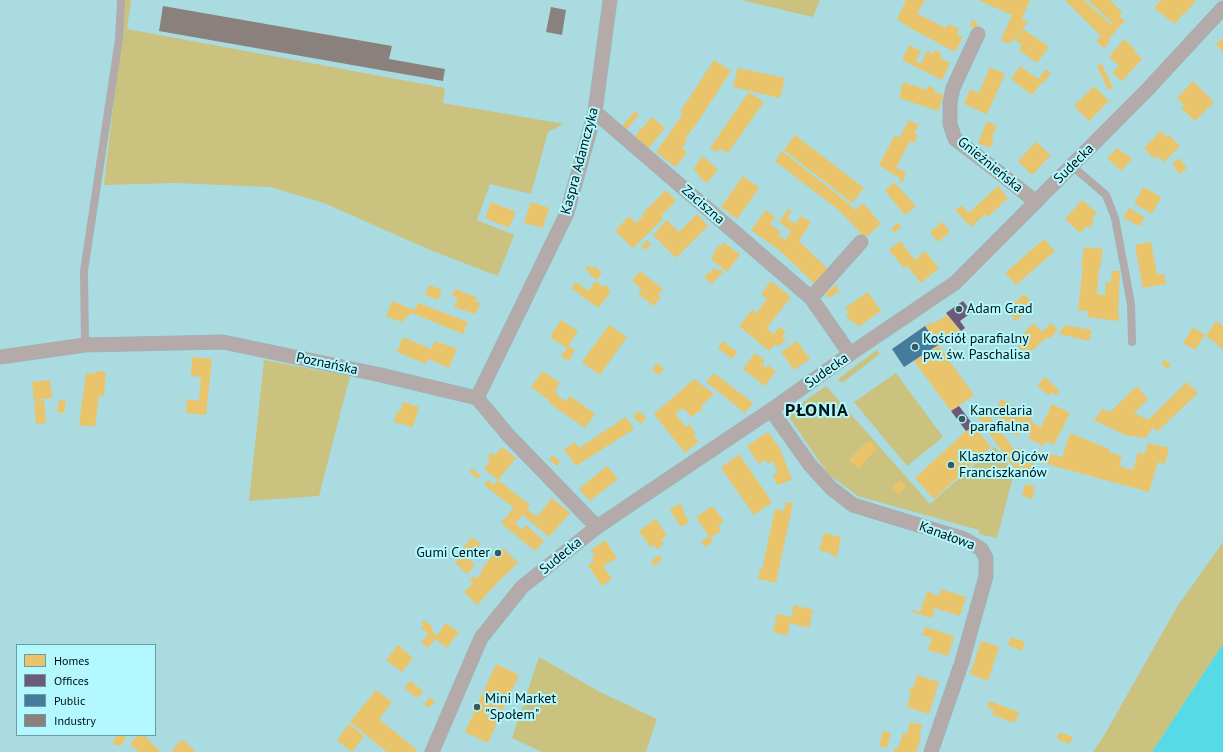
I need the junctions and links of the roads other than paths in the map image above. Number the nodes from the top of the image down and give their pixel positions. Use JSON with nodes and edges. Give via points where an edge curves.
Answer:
{"nodes":[{"id":1,"x":121,"y":0,"type":"edge"},
{"id":2,"x":610,"y":0,"type":"edge"},
{"id":3,"x":1223,"y":8,"type":"edge"},
{"id":4,"x":978,"y":34,"type":"dead end"},
{"id":5,"x":595,"y":112,"type":"junction"},
{"id":6,"x":1072,"y":166,"type":"junction"},
{"id":7,"x":1036,"y":202,"type":"junction"},
{"id":8,"x":861,"y":242,"type":"dead end"},
{"id":9,"x":812,"y":298,"type":"junction"},
{"id":10,"x":1132,"y":342,"type":"dead end"},
{"id":11,"x":85,"y":345,"type":"junction"},
{"id":12,"x":850,"y":354,"type":"junction"},
{"id":13,"x":0,"y":357,"type":"edge"},
{"id":14,"x":477,"y":398,"type":"junction"},
{"id":15,"x":771,"y":410,"type":"junction"},
{"id":16,"x":598,"y":527,"type":"junction"},
{"id":17,"x":432,"y":752,"type":"edge"},
{"id":18,"x":931,"y":752,"type":"edge"}],
"edges":[{"from":1,"to":11,"type":"lane","via":[[119,39],[84,271]]},
{"from":2,"to":5,"type":"street","name":"Kaspra Adamczyka"},
{"from":3,"to":6,"type":"street","name":"Sudecka"},
{"from":4,"to":7,"type":"street","name":"Gnieźnieńska","via":[[953,88],[950,124],[955,139]]},
{"from":5,"to":9,"type":"street","name":"Zaciszna"},
{"from":5,"to":14,"type":"street","name":"Kaspra Adamczyka","via":[[567,214]]},
{"from":6,"to":7,"type":"street","name":"Sudecka"},
{"from":6,"to":10,"type":"lane","via":[[1106,195],[1115,218],[1132,304]]},
{"from":7,"to":12,"type":"street","name":"Sudecka","via":[[955,283]]},
{"from":8,"to":9,"type":"street"},
{"from":9,"to":12,"type":"street","name":"Zaciszna"},
{"from":11,"to":13,"type":"street","name":"Poznańska"},
{"from":11,"to":14,"type":"street","name":"Poznańska","via":[[223,342]]},
{"from":12,"to":15,"type":"street","name":"Sudecka"},
{"from":14,"to":16,"type":"street","via":[[508,435]]},
{"from":15,"to":16,"type":"street","name":"Sudecka"},
{"from":15,"to":18,"type":"street","name":"Kanałowa","via":[[810,465],[831,488],[853,505],[964,539],[982,549],[986,558],[986,576],[962,662]]},
{"from":16,"to":17,"type":"street","name":"Sudecka","via":[[522,587],[481,638]]}]}
